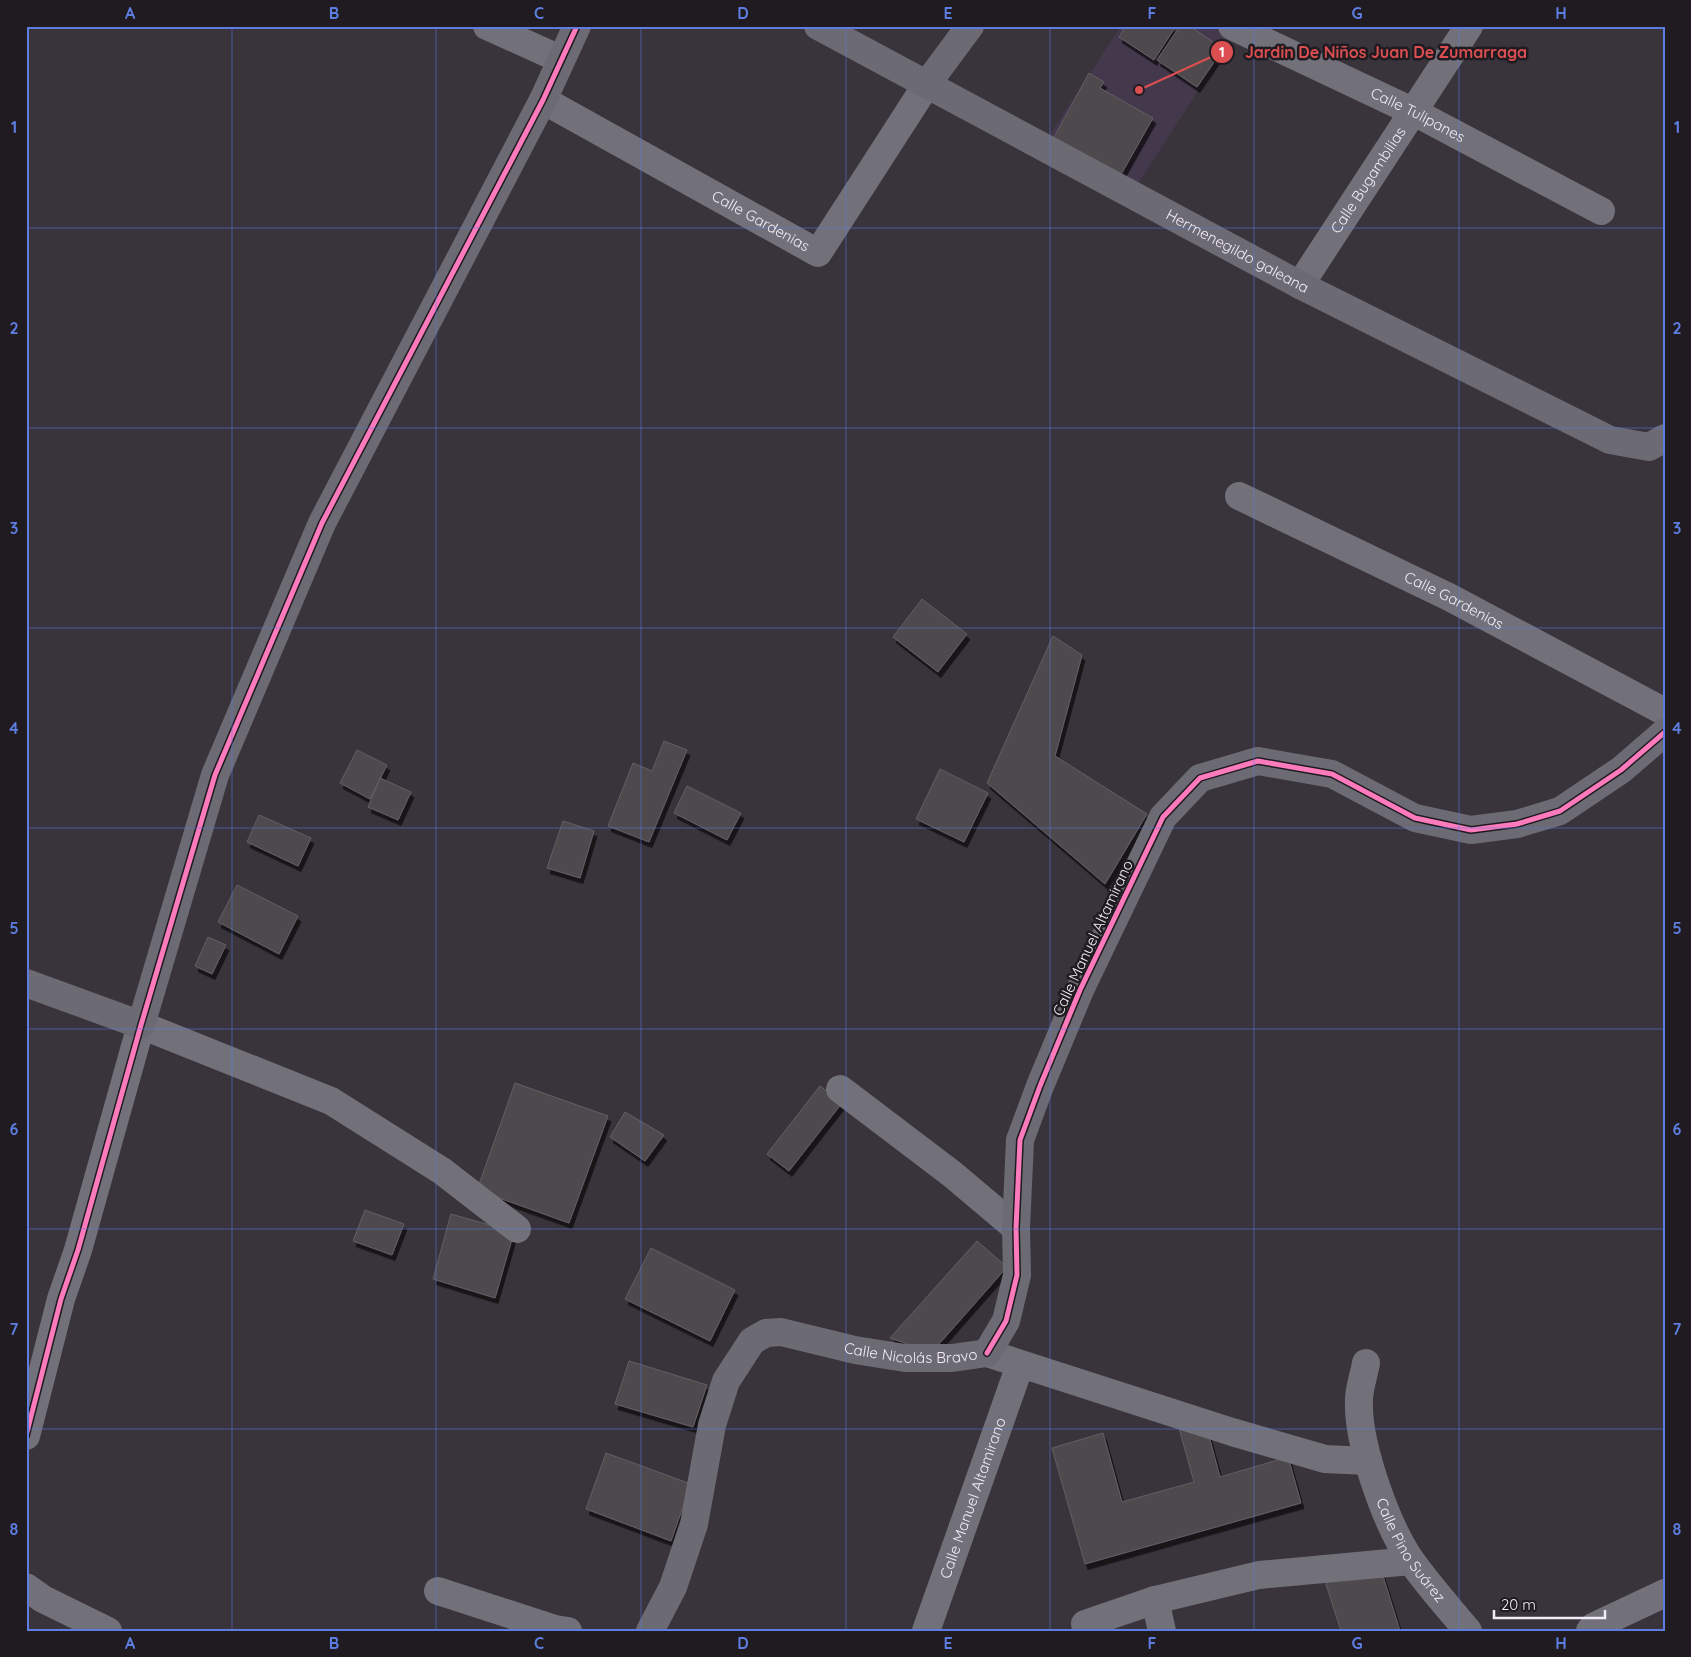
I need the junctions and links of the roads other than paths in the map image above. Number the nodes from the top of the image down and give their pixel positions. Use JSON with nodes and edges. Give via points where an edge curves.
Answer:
{"nodes":[{"id":1,"x":487,"y":26,"type":"edge"},
{"id":2,"x":577,"y":26,"type":"edge"},
{"id":3,"x":818,"y":26,"type":"edge"},
{"id":4,"x":970,"y":26,"type":"edge"},
{"id":5,"x":1232,"y":26,"type":"edge"},
{"id":6,"x":1469,"y":26,"type":"edge"},
{"id":7,"x":560,"y":59,"type":"junction"},
{"id":8,"x":927,"y":84,"type":"junction"},
{"id":9,"x":543,"y":100,"type":"junction"},
{"id":10,"x":1414,"y":112,"type":"junction"},
{"id":11,"x":1601,"y":211,"type":"dead end"},
{"id":12,"x":1300,"y":285,"type":"junction"},
{"id":13,"x":1665,"y":438,"type":"edge"},
{"id":14,"x":1239,"y":496,"type":"dead end"},
{"id":15,"x":1665,"y":712,"type":"edge"},
{"id":16,"x":1665,"y":732,"type":"edge"},
{"id":17,"x":26,"y":983,"type":"edge"},
{"id":18,"x":141,"y":1025,"type":"junction"},
{"id":19,"x":840,"y":1089,"type":"dead end"},
{"id":20,"x":1016,"y":1228,"type":"junction"},
{"id":21,"x":517,"y":1229,"type":"dead end"},
{"id":22,"x":987,"y":1352,"type":"junction"},
{"id":23,"x":1366,"y":1363,"type":"dead end"},
{"id":24,"x":1020,"y":1364,"type":"junction"},
{"id":25,"x":26,"y":1436,"type":"edge"},
{"id":26,"x":1368,"y":1461,"type":"junction"},
{"id":27,"x":1411,"y":1561,"type":"junction"},
{"id":28,"x":26,"y":1587,"type":"edge"},
{"id":29,"x":438,"y":1591,"type":"dead end"},
{"id":30,"x":1665,"y":1593,"type":"edge"},
{"id":31,"x":1155,"y":1600,"type":"junction"},
{"id":32,"x":1085,"y":1624,"type":"dead end"},
{"id":33,"x":108,"y":1631,"type":"edge"},
{"id":34,"x":568,"y":1631,"type":"edge"},
{"id":35,"x":650,"y":1631,"type":"edge"},
{"id":36,"x":926,"y":1631,"type":"edge"},
{"id":37,"x":1162,"y":1631,"type":"edge"},
{"id":38,"x":1468,"y":1631,"type":"edge"},
{"id":39,"x":1590,"y":1631,"type":"edge"}],
"edges":[{"from":1,"to":7,"type":"street"},
{"from":2,"to":7,"type":"street"},
{"from":3,"to":8,"type":"street","name":"Hermenegildo galeana"},
{"from":4,"to":8,"type":"street","name":"Calle Gardenias"},
{"from":5,"to":10,"type":"street","name":"Calle Tulipanes"},
{"from":6,"to":10,"type":"street","name":"Calle Bugambilias"},
{"from":7,"to":9,"type":"street"},
{"from":8,"to":9,"type":"street","name":"Calle Gardenias","via":[[818,253]]},
{"from":8,"to":12,"type":"street","name":"Hermenegildo galeana"},
{"from":9,"to":18,"type":"street","via":[[322,523],[215,775]]},
{"from":10,"to":11,"type":"street","name":"Calle Tulipanes"},
{"from":10,"to":12,"type":"street","name":"Calle Bugambilias"},
{"from":12,"to":13,"type":"street","name":"Hermenegildo galeana","via":[[1610,440],[1650,448]]},
{"from":14,"to":15,"type":"street","name":"Calle Gardenias","via":[[1449,597]]},
{"from":16,"to":20,"type":"street","name":"Calle Manuel Altamirano","via":[[1621,770],[1560,811],[1517,824],[1472,830],[1415,818],[1332,774],[1258,760],[1200,778],[1163,817],[1080,990],[1040,1086],[1020,1140]]},
{"from":17,"to":18,"type":"street"},
{"from":18,"to":21,"type":"street","via":[[331,1101],[442,1171]]},
{"from":18,"to":25,"type":"street","via":[[78,1250],[61,1299]]},
{"from":19,"to":20,"type":"street","via":[[952,1174]]},
{"from":20,"to":22,"type":"street","name":"Calle Manuel Altamirano","via":[[1016,1275],[1006,1321]]},
{"from":22,"to":24,"type":"street","name":"Calle Nicolás Bravo"},
{"from":22,"to":35,"type":"street","name":"Calle Nicolás Bravo","via":[[952,1358],[905,1358],[781,1332],[766,1333],[752,1341],[726,1381],[712,1425],[694,1524],[673,1587]]},
{"from":23,"to":26,"type":"street","name":"Calle Pino Suárez","via":[[1359,1400],[1361,1436]]},
{"from":24,"to":26,"type":"street","name":"Calle Nicolás Bravo","via":[[1325,1459]]},
{"from":24,"to":36,"type":"street","name":"Calle Manuel Altamirano"},
{"from":26,"to":27,"type":"street","name":"Calle Pino Suárez","via":[[1388,1516]]},
{"from":27,"to":31,"type":"street","via":[[1259,1575]]},
{"from":27,"to":38,"type":"street","name":"Calle Pino Suárez"},
{"from":28,"to":33,"type":"street"},
{"from":29,"to":34,"type":"street"},
{"from":30,"to":39,"type":"street"},
{"from":31,"to":32,"type":"street"},
{"from":31,"to":37,"type":"street"}]}
